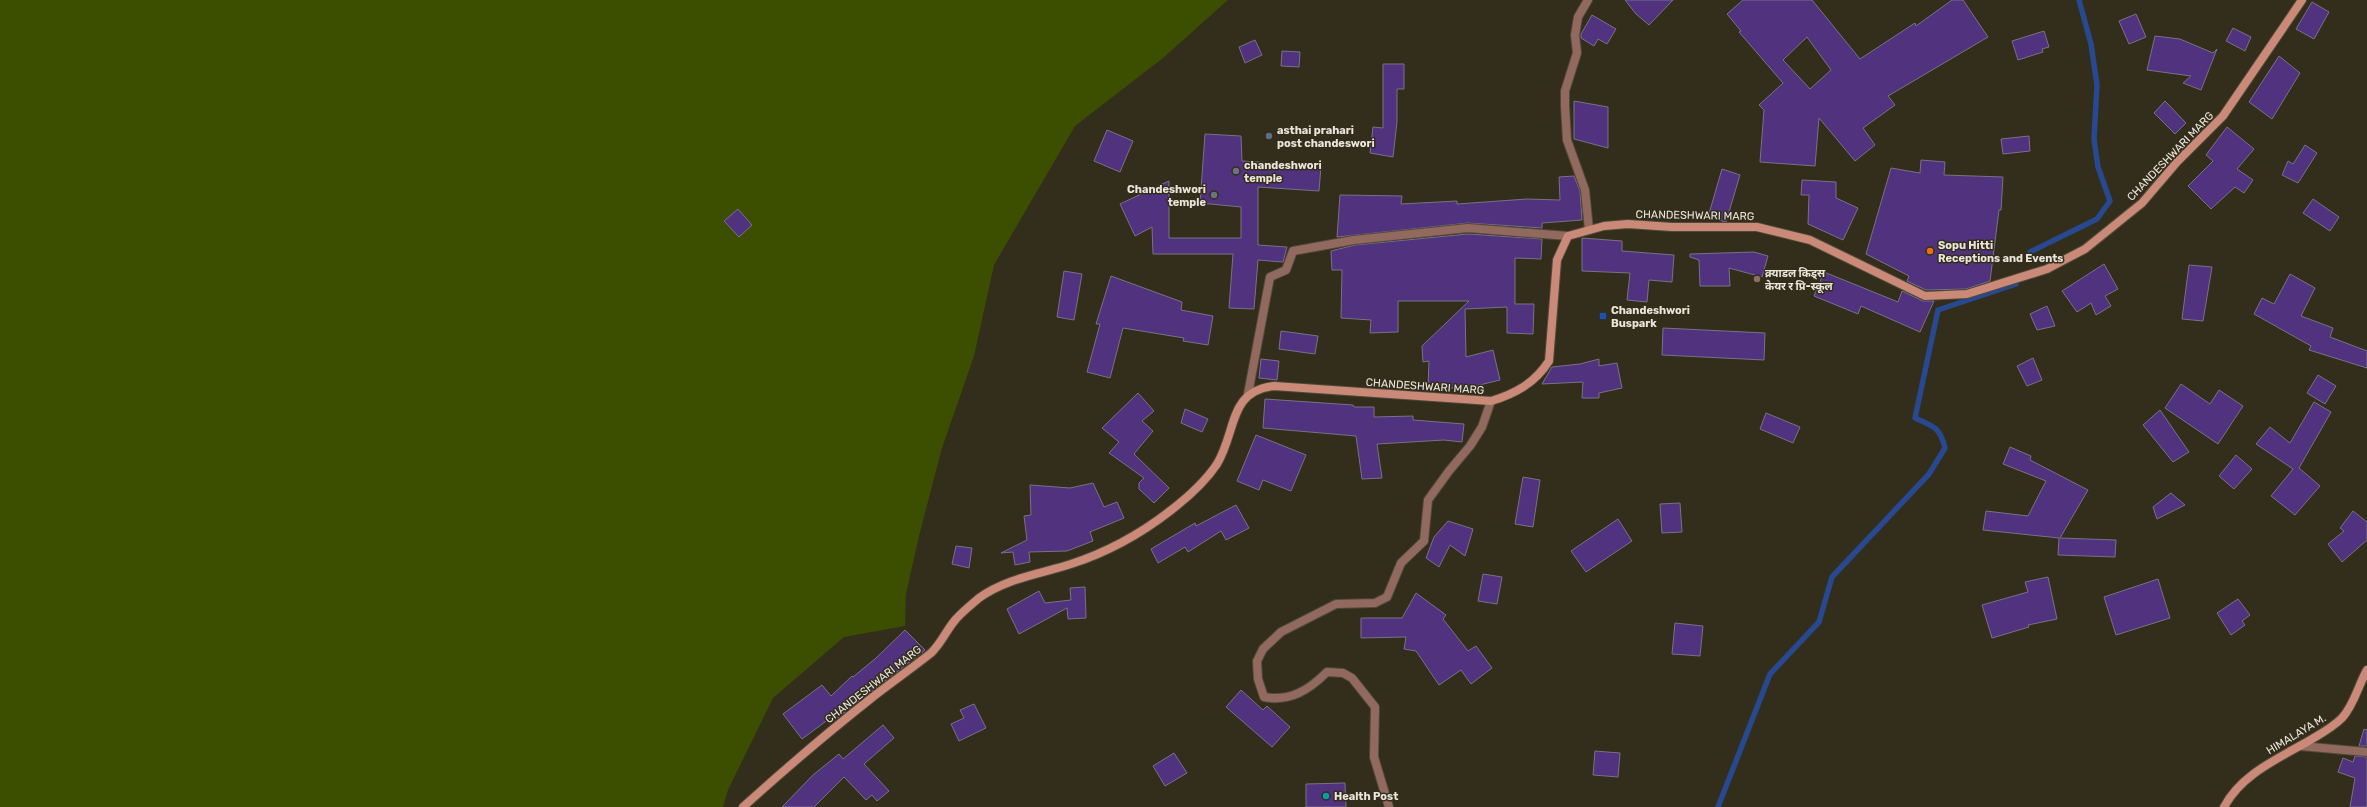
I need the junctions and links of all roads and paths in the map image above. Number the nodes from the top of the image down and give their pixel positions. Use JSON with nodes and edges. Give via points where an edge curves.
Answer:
{"nodes":[{"id":1,"x":1588,"y":0,"type":"edge"},
{"id":2,"x":2302,"y":0,"type":"edge"},
{"id":3,"x":1589,"y":230,"type":"junction"},
{"id":4,"x":1568,"y":236,"type":"junction"},
{"id":5,"x":1248,"y":394,"type":"junction"},
{"id":6,"x":1491,"y":401,"type":"junction"},
{"id":7,"x":2367,"y":670,"type":"edge"},
{"id":8,"x":2300,"y":746,"type":"junction"},
{"id":9,"x":2367,"y":752,"type":"edge"},
{"id":10,"x":743,"y":807,"type":"edge"},
{"id":11,"x":1388,"y":807,"type":"edge"},
{"id":12,"x":2224,"y":807,"type":"edge"}],
"edges":[{"from":1,"to":3,"type":"street","via":[[1578,17],[1576,53],[1565,91],[1565,106],[1566,140],[1585,190]]},
{"from":2,"to":3,"type":"main road","name":"CHANDESHWARI MARG","via":[[2223,116],[2177,162],[2142,203],[2085,249],[2047,269],[1967,294],[1925,296],[1810,240],[1758,227],[1628,224]]},
{"from":3,"to":4,"type":"main road","name":"CHANDESHWARI MARG"},
{"from":4,"to":5,"type":"street","via":[[1468,228],[1354,240],[1293,251],[1286,270],[1270,277]]},
{"from":4,"to":6,"type":"main road","name":"CHANDESHWARI MARG","via":[[1557,260],[1549,361],[1542,372],[1522,389]]},
{"from":5,"to":6,"type":"main road","name":"CHANDESHWARI MARG","via":[[1258,388],[1274,386]]},
{"from":5,"to":10,"type":"main road","name":"CHANDESHWARI MARG","via":[[1240,402],[1229,441],[1217,464],[1203,482],[1171,510],[1140,533],[1100,554],[1030,574],[1000,586],[980,598],[956,618],[933,651],[794,762]]},
{"from":6,"to":11,"type":"street","via":[[1482,427],[1470,446],[1428,500],[1424,541],[1401,563],[1387,597],[1375,603],[1336,604],[1304,619],[1281,632],[1263,649],[1257,662],[1258,679],[1264,697],[1278,700],[1296,695],[1315,684],[1328,672],[1343,673],[1362,688],[1375,707],[1374,758]]},
{"from":7,"to":8,"type":"main road","name":"HIMALAYA M.","via":[[2354,700],[2342,718]]},
{"from":8,"to":9,"type":"street"},
{"from":8,"to":12,"type":"main road","name":"HIMALAYA M.","via":[[2259,770],[2238,787]]}]}
